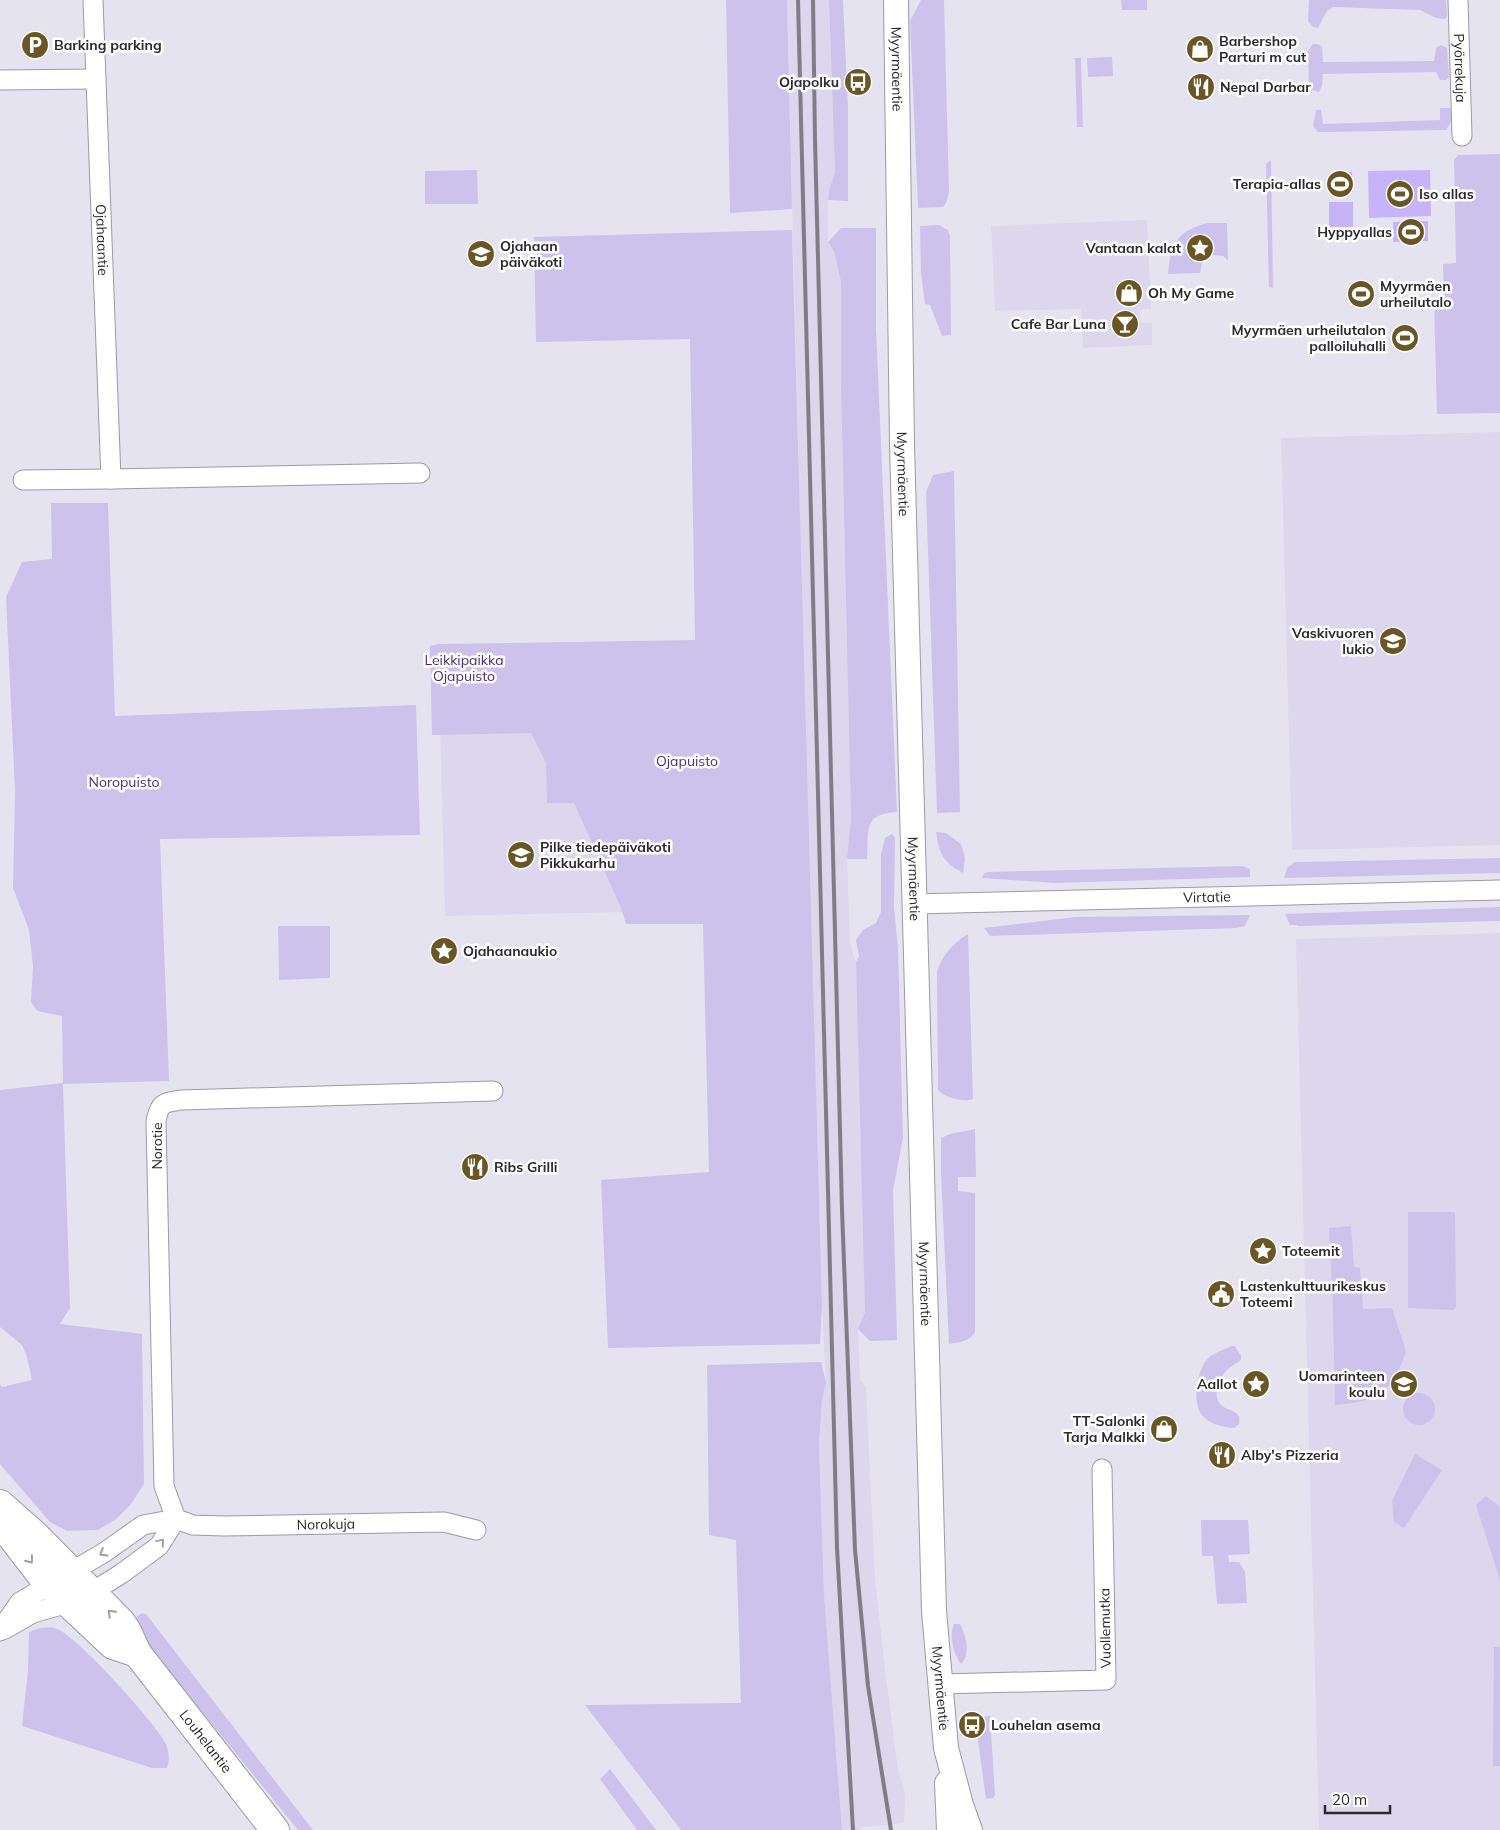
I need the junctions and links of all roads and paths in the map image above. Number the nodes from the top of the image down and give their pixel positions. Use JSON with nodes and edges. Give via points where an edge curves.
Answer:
{"nodes":[{"id":1,"x":93,"y":0,"type":"edge"},
{"id":2,"x":896,"y":0,"type":"edge"},
{"id":3,"x":1458,"y":0,"type":"edge"},
{"id":4,"x":96,"y":79,"type":"junction"},
{"id":5,"x":0,"y":80,"type":"edge"},
{"id":6,"x":1462,"y":136,"type":"dead end"},
{"id":7,"x":420,"y":473,"type":"dead end"},
{"id":8,"x":111,"y":479,"type":"junction"},
{"id":9,"x":23,"y":480,"type":"dead end"},
{"id":10,"x":1500,"y":890,"type":"edge"},
{"id":11,"x":914,"y":904,"type":"junction"},
{"id":12,"x":493,"y":1091,"type":"dead end"},
{"id":13,"x":1102,"y":1469,"type":"dead end"},
{"id":14,"x":0,"y":1504,"type":"edge"},
{"id":15,"x":176,"y":1519,"type":"junction"},
{"id":16,"x":0,"y":1522,"type":"edge"},
{"id":17,"x":476,"y":1530,"type":"dead end"},
{"id":18,"x":60,"y":1578,"type":"junction"},
{"id":19,"x":80,"y":1598,"type":"junction"},
{"id":20,"x":0,"y":1631,"type":"edge"},
{"id":21,"x":940,"y":1684,"type":"junction"},
{"id":22,"x":948,"y":1757,"type":"junction"},
{"id":23,"x":275,"y":1830,"type":"edge"},
{"id":24,"x":948,"y":1830,"type":"edge"},
{"id":25,"x":970,"y":1830,"type":"edge"}],
"edges":[{"from":1,"to":4,"type":"street","name":"Ojahaantie"},
{"from":2,"to":11,"type":"street","name":"Myyrmäentie","via":[[902,445]]},
{"from":3,"to":6,"type":"street","name":"Pyörrekuja"},
{"from":4,"to":5,"type":"street"},
{"from":4,"to":8,"type":"street","name":"Ojahaantie"},
{"from":7,"to":8,"type":"street"},
{"from":8,"to":9,"type":"street"},
{"from":10,"to":11,"type":"street","name":"Virtatie"},
{"from":11,"to":21,"type":"street","name":"Myyrmäentie","via":[[934,1611]]},
{"from":12,"to":15,"type":"street","name":"Norotie","via":[[181,1100],[164,1103],[159,1108],[156,1121],[164,1486]]},
{"from":13,"to":21,"type":"street","name":"Vuollemutka","via":[[1106,1680]]},
{"from":14,"to":18,"type":"main road","name":"Louhelantie","via":[[36,1536]]},
{"from":15,"to":17,"type":"street","name":"Norokuja","via":[[193,1525],[224,1526],[444,1522]]},
{"from":15,"to":18,"type":"street","name":"Norokuja","one_way":true,"via":[[143,1525]]},
{"from":19,"to":15,"type":"street","one_way":true,"via":[[159,1546]]},
{"from":16,"to":18,"type":"main road","name":"Louhelantie","one_way":true},
{"from":18,"to":19,"type":"main road","name":"Louhelantie"},
{"from":18,"to":20,"type":"street","name":"Norokuja","via":[[20,1602]]},
{"from":19,"to":20,"type":"street","via":[[33,1613]]},
{"from":19,"to":23,"type":"main road","name":"Louhelantie","via":[[127,1631],[137,1654]]},
{"from":21,"to":22,"type":"street","name":"Myyrmäentie"},
{"from":22,"to":24,"type":"street","name":"Myyrmäentie"},
{"from":22,"to":25,"type":"street","name":"Myyrmäentie"}]}
